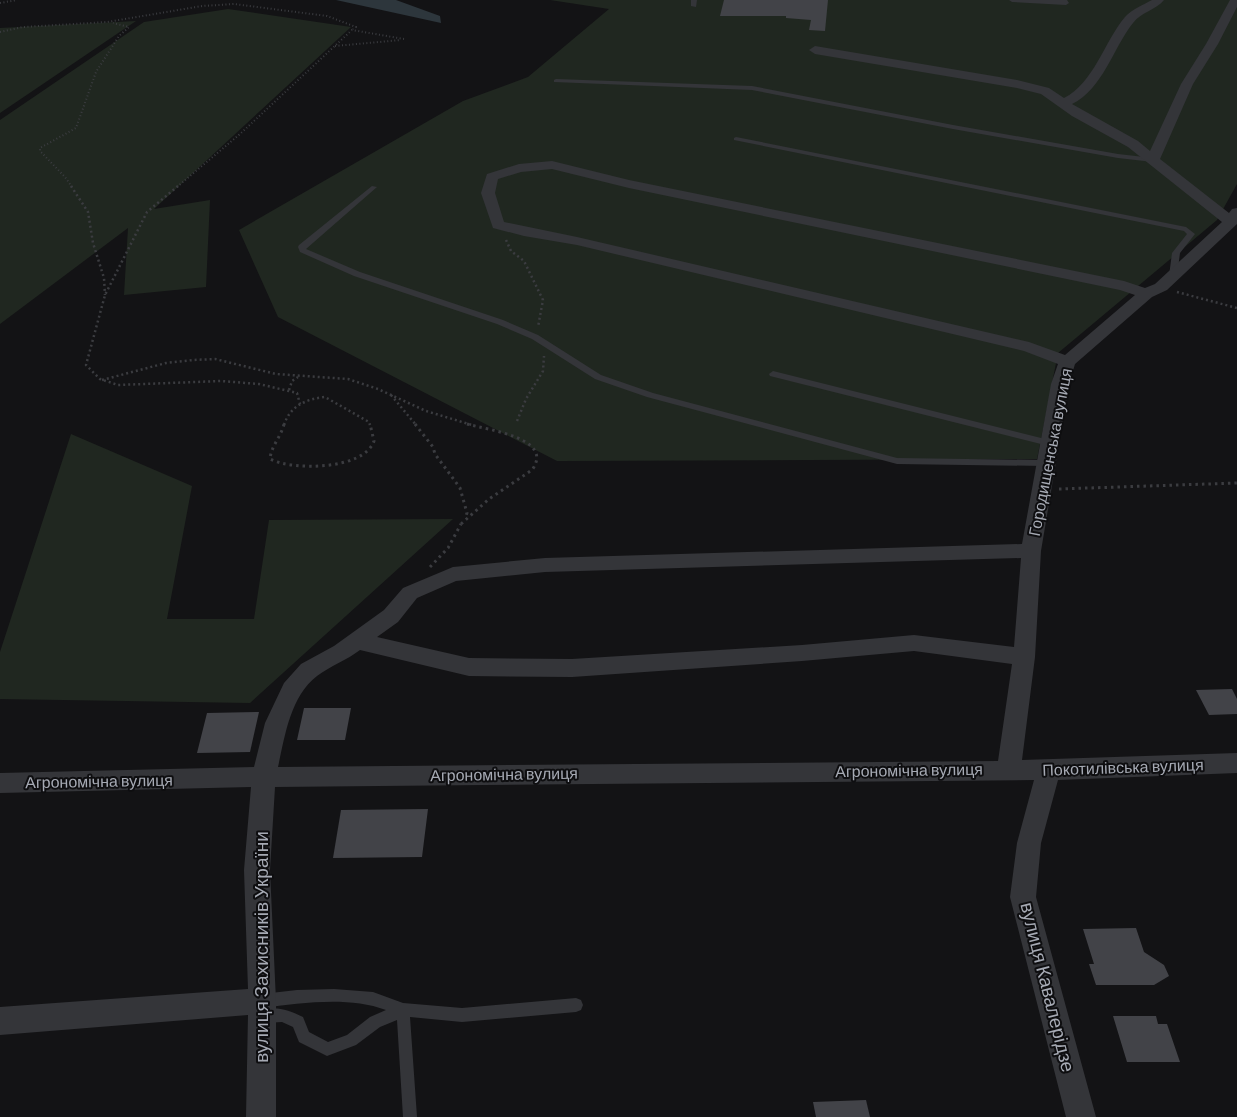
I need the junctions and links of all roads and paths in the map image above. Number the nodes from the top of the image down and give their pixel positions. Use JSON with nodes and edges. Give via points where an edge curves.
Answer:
{"nodes":[{"id":1,"x":18,"y":0,"type":"edge"},
{"id":2,"x":1012,"y":0,"type":"edge"},
{"id":3,"x":1064,"y":0,"type":"edge"},
{"id":4,"x":1159,"y":0,"type":"edge"},
{"id":5,"x":1235,"y":0,"type":"edge"},
{"id":6,"x":0,"y":3,"type":"edge"},
{"id":7,"x":107,"y":22,"type":"junction"},
{"id":8,"x":352,"y":30,"type":"junction"},
{"id":9,"x":0,"y":32,"type":"edge"},
{"id":10,"x":334,"y":46,"type":"junction"},
{"id":11,"x":815,"y":50,"type":"dead end"},
{"id":12,"x":556,"y":81,"type":"dead end"},
{"id":13,"x":1063,"y":104,"type":"junction"},
{"id":14,"x":736,"y":139,"type":"dead end"},
{"id":15,"x":1153,"y":160,"type":"junction"},
{"id":16,"x":374,"y":187,"type":"dead end"},
{"id":17,"x":1234,"y":217,"type":"edge"},
{"id":18,"x":1160,"y":286,"type":"junction"},
{"id":19,"x":105,"y":295,"type":"junction"},
{"id":20,"x":1237,"y":308,"type":"edge"},
{"id":21,"x":1067,"y":362,"type":"junction"},
{"id":22,"x":773,"y":374,"type":"dead end"},
{"id":23,"x":299,"y":376,"type":"junction"},
{"id":24,"x":101,"y":380,"type":"junction"},
{"id":25,"x":289,"y":390,"type":"junction"},
{"id":26,"x":390,"y":395,"type":"junction"},
{"id":27,"x":300,"y":404,"type":"junction"},
{"id":28,"x":1049,"y":442,"type":"junction"},
{"id":29,"x":1045,"y":463,"type":"junction"},
{"id":30,"x":1237,"y":484,"type":"edge"},
{"id":31,"x":1041,"y":489,"type":"junction"},
{"id":32,"x":461,"y":524,"type":"junction"},
{"id":33,"x":454,"y":537,"type":"dead end"},
{"id":34,"x":1031,"y":551,"type":"junction"},
{"id":35,"x":356,"y":641,"type":"junction"},
{"id":36,"x":1024,"y":657,"type":"junction"},
{"id":37,"x":1237,"y":764,"type":"edge"},
{"id":38,"x":1009,"y":769,"type":"junction"},
{"id":39,"x":1049,"y":770,"type":"junction"},
{"id":40,"x":264,"y":777,"type":"junction"},
{"id":41,"x":0,"y":783,"type":"edge"},
{"id":42,"x":576,"y":1005,"type":"dead end"},
{"id":43,"x":262,"y":1008,"type":"junction"},
{"id":44,"x":403,"y":1010,"type":"junction"},
{"id":45,"x":0,"y":1021,"type":"edge"},
{"id":46,"x":260,"y":1117,"type":"edge"},
{"id":47,"x":410,"y":1117,"type":"edge"},
{"id":48,"x":1081,"y":1117,"type":"edge"}],
"edges":[{"from":1,"to":6,"type":"path"},
{"from":2,"to":3,"type":"lane","via":[[1066,3]]},
{"from":4,"to":13,"type":"street","via":[[1131,18],[1088,83],[1072,101]]},
{"from":5,"to":15,"type":"street","via":[[1187,84]]},
{"from":7,"to":8,"type":"path","via":[[202,6],[234,4],[327,16],[356,27]]},
{"from":7,"to":9,"type":"path"},
{"from":7,"to":19,"type":"path","via":[[129,27],[119,36],[96,72],[76,128],[40,148],[65,177],[88,212]]},
{"from":8,"to":10,"type":"path"},
{"from":8,"to":10,"type":"path","via":[[404,39]]},
{"from":10,"to":19,"type":"path","via":[[240,134],[147,212]]},
{"from":11,"to":13,"type":"street","via":[[1017,84],[1045,92]]},
{"from":12,"to":15,"type":"lane","via":[[752,88]]},
{"from":13,"to":15,"type":"street","via":[[1133,144]]},
{"from":14,"to":18,"type":"lane","via":[[1186,229],[1191,234],[1176,253]]},
{"from":15,"to":17,"type":"street"},
{"from":16,"to":29,"type":"lane","via":[[302,247],[303,250],[356,274],[500,322],[535,337],[598,377],[650,395],[897,461]]},
{"from":17,"to":18,"type":"street","name":"Городищенська вулиця"},
{"from":18,"to":20,"type":"path"},
{"from":18,"to":21,"type":"street","name":"Городищенська вулиця"},
{"from":18,"to":21,"type":"street","via":[[1087,278],[628,184],[552,165],[519,168],[492,177],[488,194],[498,224],[1029,347]]},
{"from":19,"to":24,"type":"path","via":[[86,365]]},
{"from":21,"to":28,"type":"street","name":"Городищенська вулиця"},
{"from":22,"to":28,"type":"lane"},
{"from":23,"to":24,"type":"path","via":[[258,371],[232,361],[206,359],[170,362]]},
{"from":23,"to":25,"type":"path","via":[[292,381]]},
{"from":23,"to":26,"type":"path","via":[[349,380]]},
{"from":24,"to":25,"type":"path","via":[[130,386],[220,381]]},
{"from":25,"to":27,"type":"path","via":[[297,393]]},
{"from":26,"to":32,"type":"path","via":[[433,447],[460,488],[467,513]]},
{"from":26,"to":32,"type":"path","via":[[426,411],[526,441],[535,448],[538,458],[533,468],[489,499]]},
{"from":27,"to":27,"type":"path","via":[[289,413],[279,438],[271,448],[270,459],[294,468],[348,462],[370,450],[374,436],[369,422],[325,397]]},
{"from":28,"to":29,"type":"street","name":"Городищенська вулиця"},
{"from":29,"to":31,"type":"street","name":"Городищенська вулиця"},
{"from":30,"to":31,"type":"path"},
{"from":31,"to":34,"type":"street","name":"Городищенська вулиця"},
{"from":32,"to":33,"type":"path"},
{"from":34,"to":35,"type":"street","name":"вулиця Захисників України","via":[[545,565],[453,574],[410,593],[391,616]]},
{"from":34,"to":36,"type":"street","name":"Городищенська вулиця"},
{"from":35,"to":36,"type":"street","via":[[469,668],[572,668],[914,643]]},
{"from":35,"to":40,"type":"street","name":"вулиця Захисників України","via":[[309,670],[292,689],[276,723]]},
{"from":36,"to":38,"type":"street","name":"Городищенська вулиця"},
{"from":37,"to":39,"type":"street","name":"Покотилівська вулиця"},
{"from":38,"to":39,"type":"street","name":"Покотилівська вулиця"},
{"from":38,"to":40,"type":"street","name":"Агрономічна вулиця"},
{"from":39,"to":48,"type":"street","name":"вулиця Кавалерідзе","via":[[1029,843],[1023,897]]},
{"from":40,"to":41,"type":"street","name":"Агрономічна вулиця"},
{"from":40,"to":43,"type":"street","name":"вулиця Захисників України","via":[[258,870]]},
{"from":42,"to":44,"type":"lane","via":[[462,1015]]},
{"from":43,"to":44,"type":"lane","via":[[297,997],[334,996],[373,999]]},
{"from":43,"to":44,"type":"lane","via":[[298,1022],[304,1037],[327,1049]]},
{"from":43,"to":45,"type":"street"},
{"from":43,"to":46,"type":"street","name":"вулиця Захисників України"},
{"from":44,"to":47,"type":"lane"}]}
